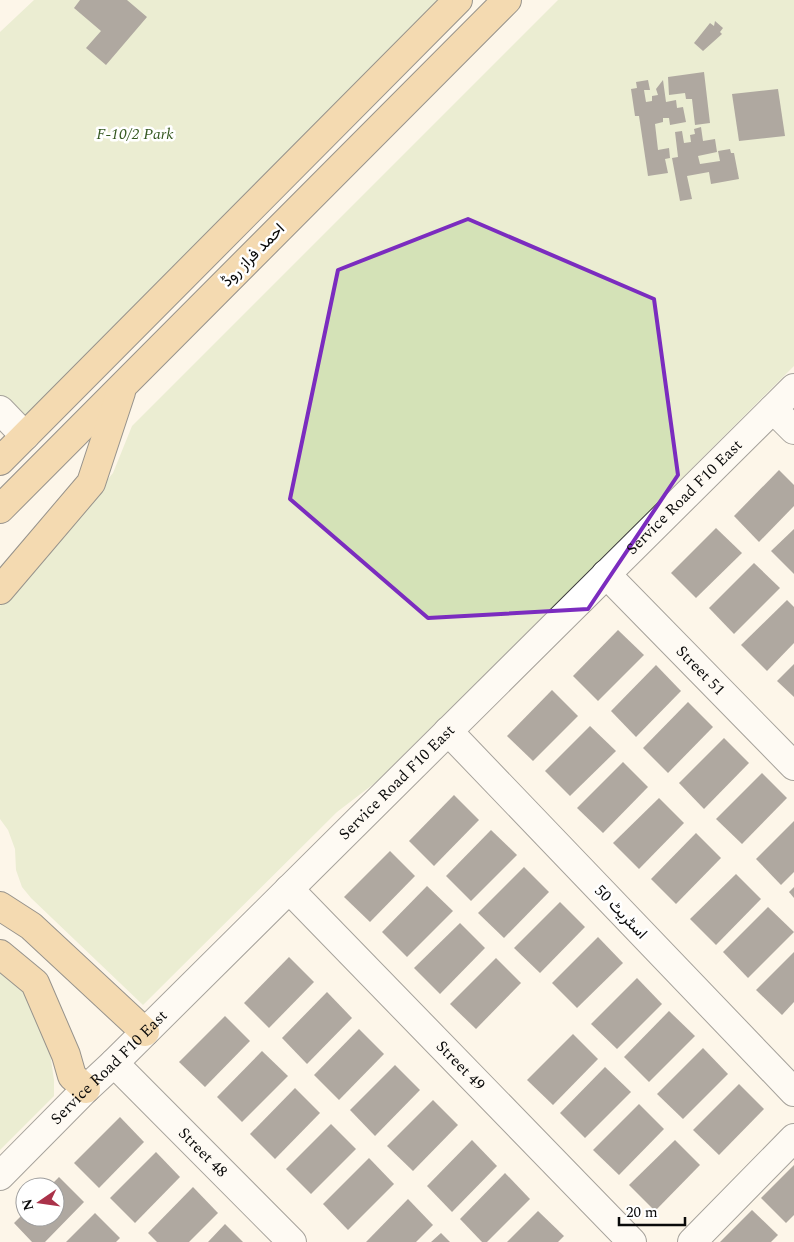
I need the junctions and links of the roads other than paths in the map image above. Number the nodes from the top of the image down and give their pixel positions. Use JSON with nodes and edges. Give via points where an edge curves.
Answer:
{"nodes":[{"id":1,"x":458,"y":0,"type":"edge"},
{"id":2,"x":507,"y":0,"type":"edge"},
{"id":3,"x":123,"y":385,"type":"junction"},
{"id":4,"x":794,"y":388,"type":"edge"},
{"id":5,"x":773,"y":409,"type":"junction"},
{"id":6,"x":0,"y":410,"type":"edge"},
{"id":7,"x":794,"y":430,"type":"edge"},
{"id":8,"x":25,"y":436,"type":"junction"},
{"id":9,"x":0,"y":461,"type":"edge"},
{"id":10,"x":0,"y":509,"type":"edge"},
{"id":11,"x":606,"y":574,"type":"junction"},
{"id":12,"x":0,"y":590,"type":"edge"},
{"id":13,"x":448,"y":731,"type":"junction"},
{"id":14,"x":794,"y":766,"type":"edge"},
{"id":15,"x":289,"y":889,"type":"junction"},
{"id":16,"x":0,"y":906,"type":"edge"},
{"id":17,"x":0,"y":954,"type":"edge"},
{"id":18,"x":146,"y":1032,"type":"junction"},
{"id":19,"x":114,"y":1063,"type":"junction"},
{"id":20,"x":86,"y":1089,"type":"junction"},
{"id":21,"x":794,"y":1092,"type":"edge"},
{"id":22,"x":794,"y":1138,"type":"edge"},
{"id":23,"x":0,"y":1176,"type":"edge"},
{"id":24,"x":292,"y":1242,"type":"edge"},
{"id":25,"x":632,"y":1242,"type":"edge"},
{"id":26,"x":692,"y":1242,"type":"edge"}],
"edges":[{"from":1,"to":8,"type":"main road"},
{"from":2,"to":3,"type":"main road","name":"احمد فراز روڈ"},
{"from":3,"to":10,"type":"main road","name":"احمد فراز روڈ"},
{"from":3,"to":12,"type":"main road","via":[[91,483]]},
{"from":4,"to":5,"type":"street","name":"Service Road F10 East"},
{"from":5,"to":7,"type":"street"},
{"from":5,"to":11,"type":"street","name":"Service Road F10 East"},
{"from":6,"to":8,"type":"street"},
{"from":8,"to":9,"type":"main road"},
{"from":11,"to":13,"type":"street","name":"Service Road F10 East"},
{"from":11,"to":14,"type":"street","name":"Street 51"},
{"from":13,"to":15,"type":"street","name":"Service Road F10 East"},
{"from":13,"to":21,"type":"street","name":"اسٹریٹ 50"},
{"from":15,"to":18,"type":"street","name":"Service Road F10 East"},
{"from":15,"to":25,"type":"street","name":"Street 49"},
{"from":16,"to":18,"type":"main road","via":[[31,926]]},
{"from":17,"to":20,"type":"main road","via":[[35,983],[72,1076]]},
{"from":18,"to":19,"type":"street","name":"Service Road F10 East"},
{"from":19,"to":20,"type":"street","name":"Service Road F10 East"},
{"from":19,"to":24,"type":"street","name":"Street 48"},
{"from":20,"to":23,"type":"street","name":"Service Road F10 East"},
{"from":22,"to":26,"type":"street"}]}
